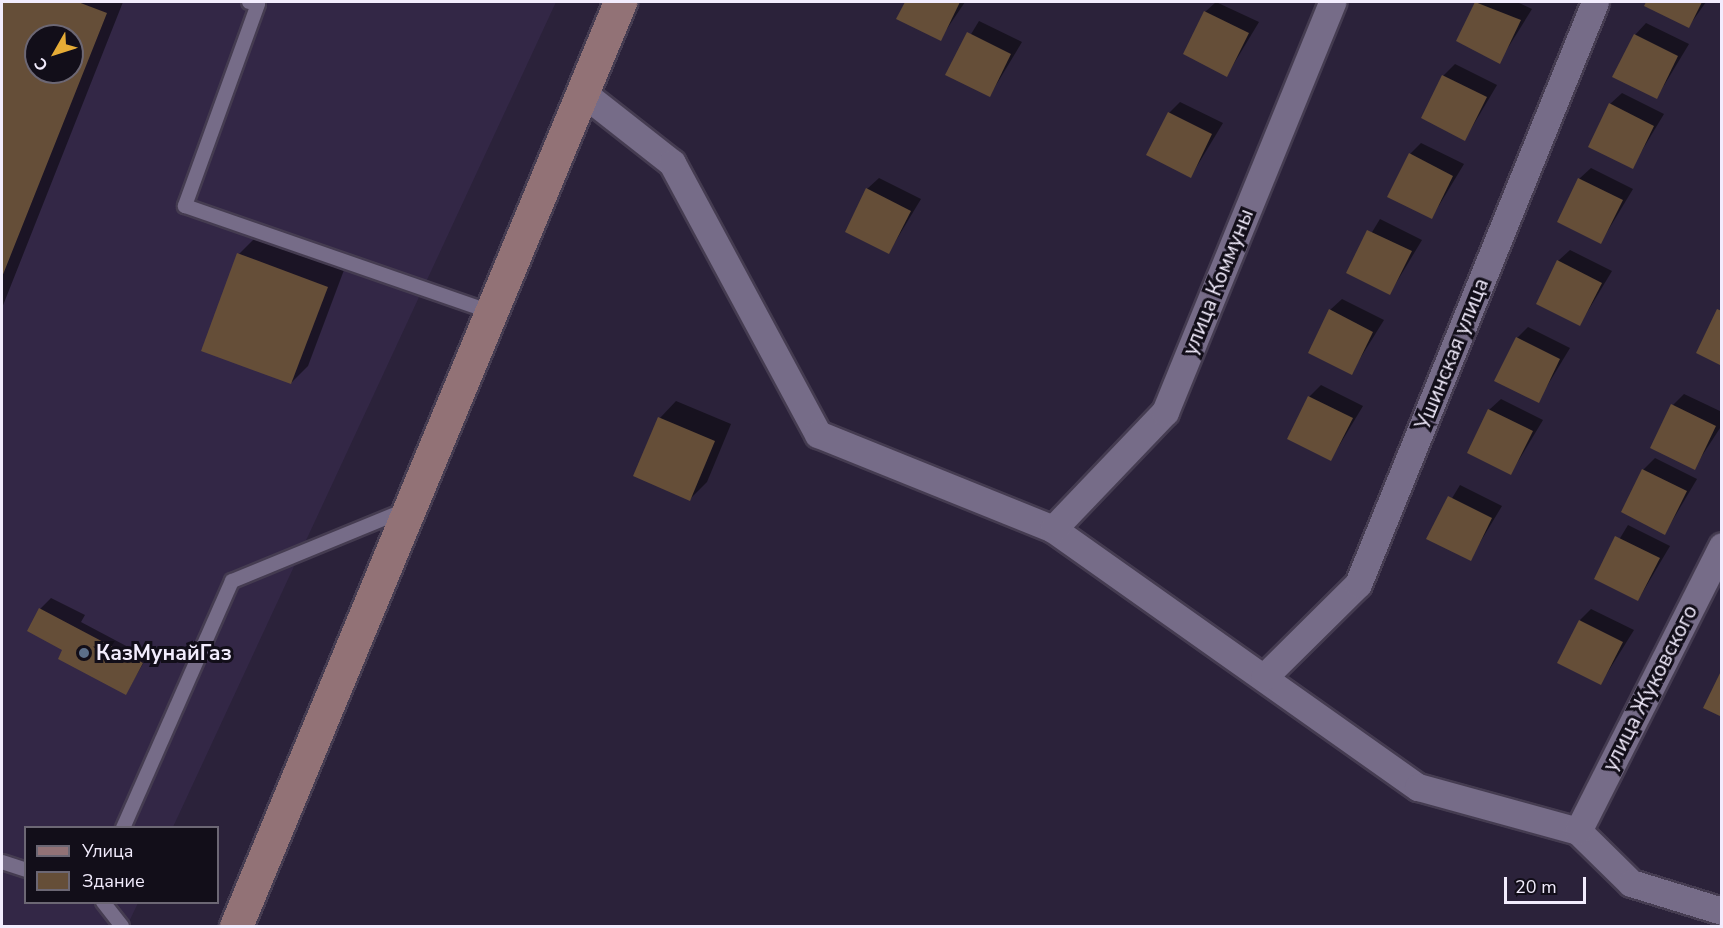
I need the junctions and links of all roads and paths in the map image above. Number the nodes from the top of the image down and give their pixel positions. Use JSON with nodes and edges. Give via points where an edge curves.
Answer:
{"nodes":[{"id":1,"x":249,"y":2,"type":"edge"},
{"id":2,"x":621,"y":2,"type":"edge"},
{"id":3,"x":1332,"y":2,"type":"edge"},
{"id":4,"x":1595,"y":2,"type":"edge"},
{"id":5,"x":583,"y":93,"type":"junction"},
{"id":6,"x":491,"y":312,"type":"junction"},
{"id":7,"x":408,"y":509,"type":"junction"},
{"id":8,"x":1053,"y":529,"type":"junction"},
{"id":9,"x":1722,"y":546,"type":"edge"},
{"id":10,"x":1264,"y":677,"type":"junction"},
{"id":11,"x":124,"y":826,"type":"edge"},
{"id":12,"x":1578,"y":831,"type":"junction"},
{"id":13,"x":2,"y":862,"type":"edge"},
{"id":14,"x":24,"y":869,"type":"edge"},
{"id":15,"x":104,"y":904,"type":"edge"},
{"id":16,"x":1722,"y":911,"type":"edge"},
{"id":17,"x":122,"y":927,"type":"edge"},
{"id":18,"x":236,"y":927,"type":"edge"}],
"edges":[{"from":1,"to":6,"type":"lane","via":[[258,4],[185,206]]},
{"from":2,"to":5,"type":"main road"},
{"from":3,"to":8,"type":"street","name":"улица Коммуны","via":[[1165,412]]},
{"from":4,"to":10,"type":"street","name":"Ушинская улица","via":[[1358,584]]},
{"from":5,"to":6,"type":"main road"},
{"from":5,"to":8,"type":"street","via":[[672,163],[818,434]]},
{"from":6,"to":7,"type":"main road"},
{"from":7,"to":11,"type":"lane","via":[[232,581]]},
{"from":7,"to":18,"type":"main road"},
{"from":8,"to":10,"type":"street"},
{"from":9,"to":12,"type":"street","name":"улица Жуковского"},
{"from":10,"to":12,"type":"street","via":[[1418,787]]},
{"from":12,"to":16,"type":"street","via":[[1631,883]]},
{"from":13,"to":14,"type":"lane"},
{"from":15,"to":17,"type":"lane"}]}
